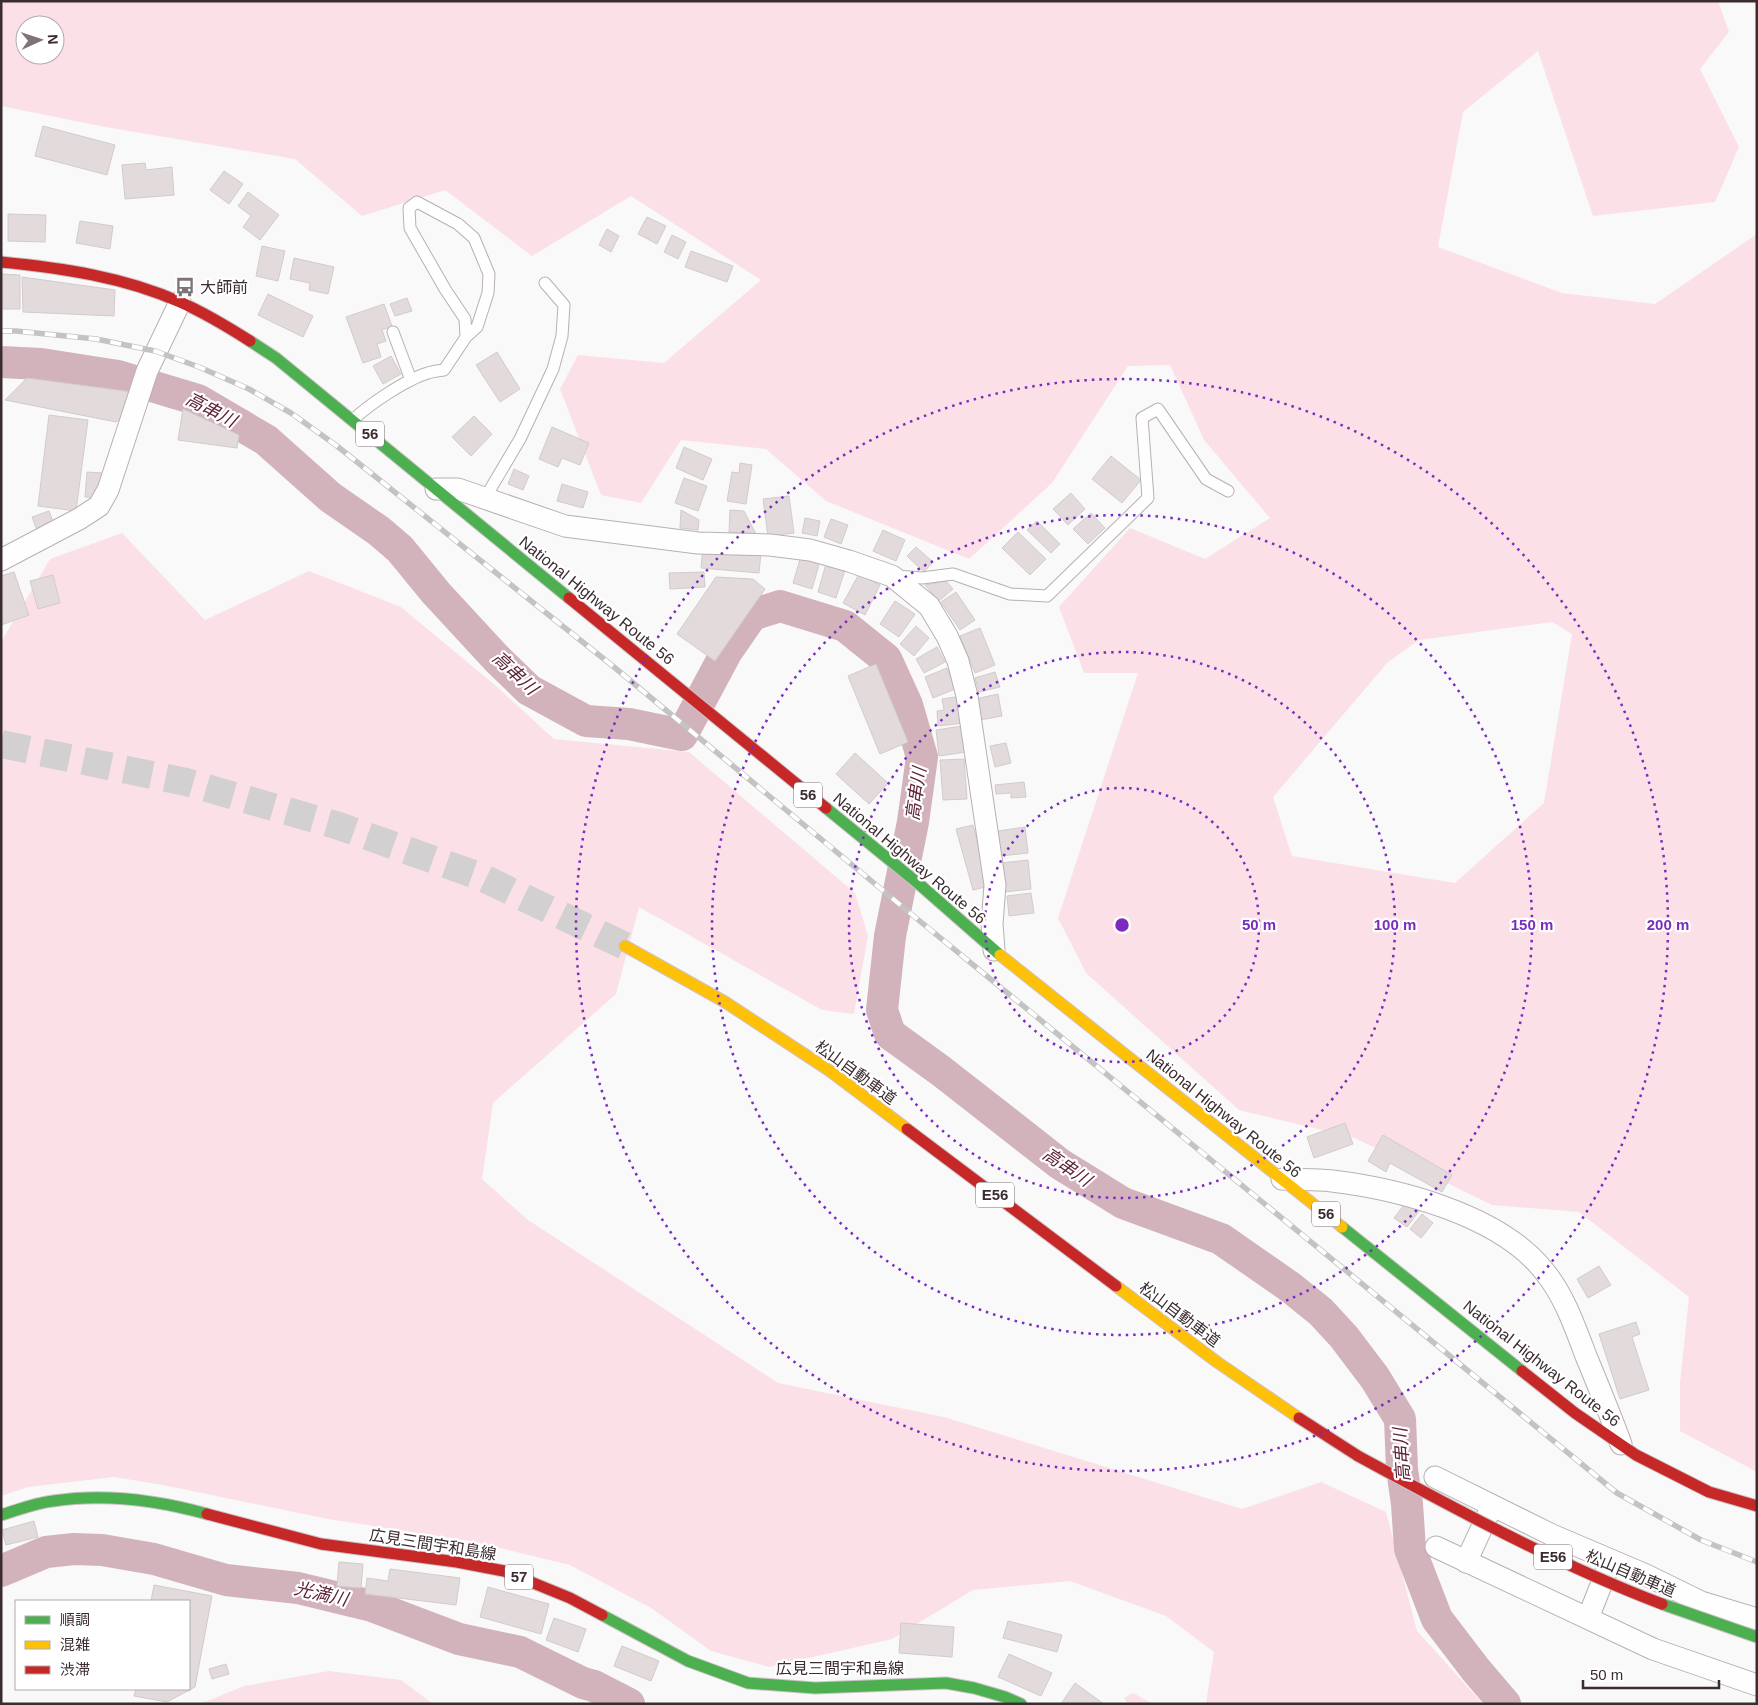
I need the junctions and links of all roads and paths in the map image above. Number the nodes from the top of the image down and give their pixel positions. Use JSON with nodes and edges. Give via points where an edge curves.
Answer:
{"nodes":[{"id":1,"x":1,"y":262,"type":"edge"},
{"id":2,"x":545,"y":283,"type":"dead end"},
{"id":3,"x":180,"y":302,"type":"junction"},
{"id":4,"x":393,"y":332,"type":"dead end"},
{"id":5,"x":466,"y":337,"type":"junction"},
{"id":6,"x":411,"y":380,"type":"junction"},
{"id":7,"x":353,"y":420,"type":"junction"},
{"id":8,"x":436,"y":489,"type":"junction"},
{"id":9,"x":1228,"y":491,"type":"dead end"},
{"id":10,"x":485,"y":498,"type":"junction"},
{"id":11,"x":1,"y":560,"type":"edge"},
{"id":12,"x":892,"y":576,"type":"junction"},
{"id":13,"x":625,"y":946,"type":"tunnel mouth"},
{"id":14,"x":994,"y":950,"type":"junction"},
{"id":15,"x":1282,"y":1180,"type":"junction"},
{"id":16,"x":1620,"y":1444,"type":"junction"},
{"id":17,"x":1434,"y":1477,"type":"dead end"},
{"id":18,"x":1492,"y":1506,"type":"junction"},
{"id":19,"x":1757,"y":1506,"type":"edge"},
{"id":20,"x":1,"y":1515,"type":"edge"},
{"id":21,"x":1436,"y":1547,"type":"dead end"},
{"id":22,"x":1611,"y":1560,"type":"junction"},
{"id":23,"x":1466,"y":1562,"type":"junction"},
{"id":24,"x":1588,"y":1618,"type":"junction"},
{"id":25,"x":1757,"y":1619,"type":"edge"},
{"id":26,"x":1757,"y":1637,"type":"edge"},
{"id":27,"x":1757,"y":1685,"type":"edge"},
{"id":28,"x":1021,"y":1704,"type":"edge"}],
"edges":[{"from":1,"to":3,"type":"main road","name":"National Highway Route 56","number":"56","via":[[94,276],[133,285]]},
{"from":2,"to":10,"type":"lane","via":[[564,305],[562,336],[553,369],[520,439]]},
{"from":3,"to":7,"type":"main road","name":"National Highway Route 56","number":"56","via":[[276,358]]},
{"from":3,"to":11,"type":"street","via":[[147,371],[108,490],[99,506]]},
{"from":4,"to":6,"type":"lane"},
{"from":5,"to":5,"type":"lane","via":[[466,319],[410,228],[409,208],[418,202],[458,224],[474,238],[489,274],[488,293],[477,327]]},
{"from":5,"to":6,"type":"lane","via":[[444,370],[428,372]]},
{"from":6,"to":7,"type":"lane"},
{"from":7,"to":8,"type":"main road","name":"National Highway Route 56","number":"56"},
{"from":8,"to":10,"type":"street","via":[[458,489]]},
{"from":8,"to":14,"type":"main road","name":"National Highway Route 56","number":"56","via":[[919,884]]},
{"from":9,"to":12,"type":"lane","via":[[1206,479],[1158,409],[1142,418],[1148,498],[1047,596],[1010,594],[953,574],[922,578]]},
{"from":10,"to":12,"type":"street","via":[[565,526],[698,543],[810,550]]},
{"from":12,"to":14,"type":"street","via":[[929,606],[948,636],[958,661],[967,696],[995,885]]},
{"from":13,"to":26,"type":"main road","name":"松山自動車道","number":"E56","bridge":true,"via":[[725,1002],[830,1072],[1217,1362],[1358,1456],[1555,1559],[1617,1587]]},
{"from":14,"to":15,"type":"main road","name":"National Highway Route 56","number":"56"},
{"from":15,"to":16,"type":"main road","name":"National Highway Route 56","number":"56"},
{"from":15,"to":16,"type":"street","via":[[1331,1181],[1413,1196],[1488,1225],[1521,1247],[1544,1271],[1563,1300]]},
{"from":16,"to":19,"type":"main road","name":"National Highway Route 56","number":"56","via":[[1708,1492]]},
{"from":17,"to":18,"type":"street"},
{"from":18,"to":22,"type":"street"},
{"from":18,"to":23,"type":"street"},
{"from":20,"to":28,"type":"main road","name":"広見三間宇和島線","number":"57","via":[[51,1500],[81,1498],[112,1497],[174,1505],[321,1544],[504,1571],[570,1598],[688,1661],[748,1683],[815,1688],[946,1683],[974,1688]]},
{"from":21,"to":23,"type":"street"},
{"from":22,"to":24,"type":"street"},
{"from":22,"to":25,"type":"street","via":[[1701,1602]]},
{"from":23,"to":24,"type":"street"},
{"from":24,"to":27,"type":"street","via":[[1653,1649]]}]}
